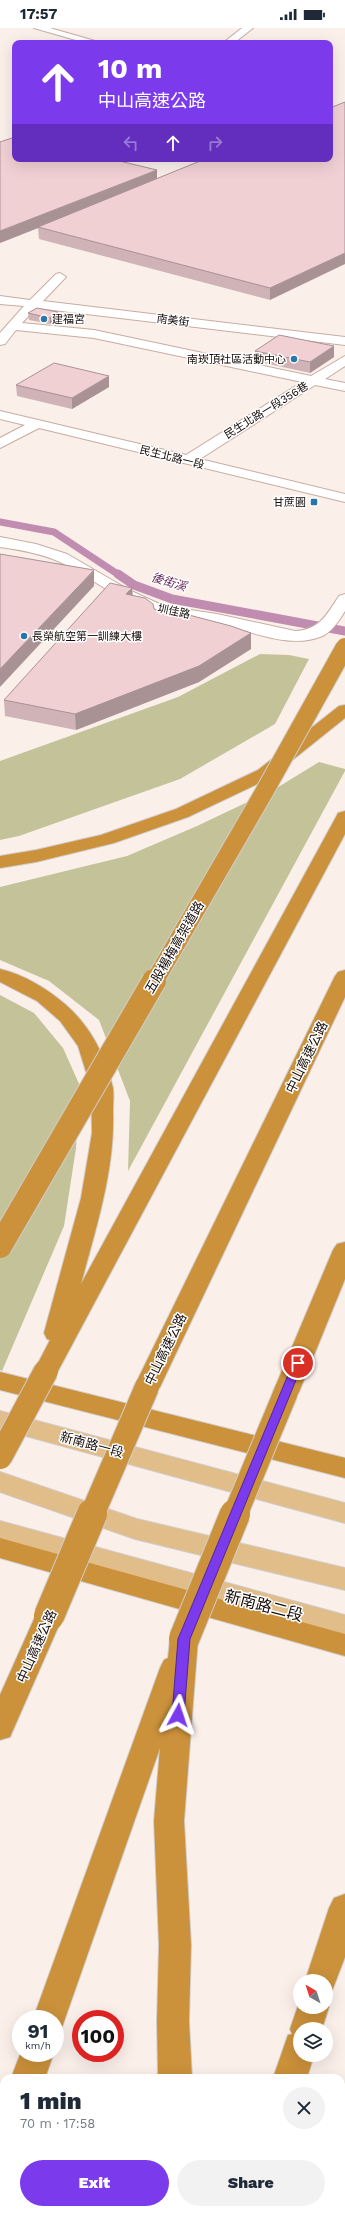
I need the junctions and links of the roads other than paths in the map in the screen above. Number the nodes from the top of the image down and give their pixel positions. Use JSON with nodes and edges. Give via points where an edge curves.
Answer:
{"nodes":[{"id":1,"x":39,"y":28,"type":"edge"},
{"id":2,"x":248,"y":28,"type":"edge"},
{"id":3,"x":85,"y":40,"type":"edge"},
{"id":4,"x":232,"y":40,"type":"edge"},
{"id":5,"x":60,"y":278,"type":"dead end"},
{"id":6,"x":0,"y":300,"type":"edge"},
{"id":7,"x":33,"y":304,"type":"junction"},
{"id":8,"x":13,"y":320,"type":"junction"},
{"id":9,"x":0,"y":341,"type":"edge"},
{"id":10,"x":345,"y":341,"type":"edge"},
{"id":11,"x":345,"y":360,"type":"edge"},
{"id":12,"x":314,"y":380,"type":"junction"},
{"id":13,"x":345,"y":387,"type":"edge"},
{"id":14,"x":0,"y":415,"type":"edge"},
{"id":15,"x":37,"y":424,"type":"junction"},
{"id":16,"x":0,"y":444,"type":"edge"},
{"id":17,"x":188,"y":460,"type":"junction"},
{"id":18,"x":345,"y":498,"type":"edge"},
{"id":19,"x":0,"y":542,"type":"edge"},
{"id":20,"x":345,"y":599,"type":"edge"},
{"id":21,"x":345,"y":647,"type":"edge"},
{"id":22,"x":345,"y":710,"type":"edge"},
{"id":23,"x":345,"y":817,"type":"edge"},
{"id":24,"x":0,"y":862,"type":"edge"},
{"id":25,"x":0,"y":975,"type":"edge"},
{"id":26,"x":345,"y":976,"type":"edge"},
{"id":27,"x":0,"y":1246,"type":"edge"},
{"id":28,"x":345,"y":1250,"type":"edge"},
{"id":29,"x":46,"y":1371,"type":"junction"},
{"id":30,"x":0,"y":1381,"type":"edge"},
{"id":31,"x":0,"y":1420,"type":"edge"},
{"id":32,"x":0,"y":1457,"type":"edge"},
{"id":33,"x":345,"y":1468,"type":"edge"},
{"id":34,"x":0,"y":1482,"type":"edge"},
{"id":35,"x":345,"y":1513,"type":"edge"},
{"id":36,"x":0,"y":1531,"type":"edge"},
{"id":37,"x":0,"y":1548,"type":"edge"},
{"id":38,"x":345,"y":1579,"type":"edge"},
{"id":39,"x":345,"y":1626,"type":"edge"},
{"id":40,"x":184,"y":1639,"type":"junction"},
{"id":41,"x":345,"y":1645,"type":"edge"},
{"id":42,"x":0,"y":1728,"type":"edge"},
{"id":43,"x":345,"y":1908,"type":"edge"},
{"id":44,"x":323,"y":1974,"type":"edge"},
{"id":45,"x":52,"y":2010,"type":"edge"},
{"id":46,"x":34,"y":2062,"type":"edge"},
{"id":47,"x":295,"y":2062,"type":"edge"},
{"id":48,"x":29,"y":2074,"type":"edge"},
{"id":49,"x":175,"y":2074,"type":"edge"},
{"id":50,"x":291,"y":2074,"type":"edge"}],
"edges":[{"from":1,"to":3,"type":"street"},
{"from":2,"to":4,"type":"street"},
{"from":5,"to":7,"type":"street"},
{"from":6,"to":7,"type":"street","name":"南美街"},
{"from":7,"to":8,"type":"street"},
{"from":7,"to":10,"type":"street","name":"南美街"},
{"from":8,"to":9,"type":"street"},
{"from":8,"to":12,"type":"street","via":[[94,334]]},
{"from":11,"to":12,"type":"street","name":"民生北路一段356巷"},
{"from":12,"to":13,"type":"street"},
{"from":12,"to":17,"type":"street","name":"民生北路一段356巷"},
{"from":14,"to":15,"type":"street","name":"民生北路一段"},
{"from":15,"to":16,"type":"street"},
{"from":15,"to":17,"type":"street","name":"民生北路一段"},
{"from":17,"to":18,"type":"street","name":"民生北路一段"},
{"from":19,"to":20,"type":"street","name":"圳佳路","via":[[31,548],[69,560],[112,586],[158,609],[280,633],[300,636],[315,634],[328,623]]},
{"from":21,"to":27,"type":"highway","name":"五股楊梅高架道路","bridge":true,"via":[[263,794]]},
{"from":22,"to":24,"type":"highway","via":[[264,774],[182,813],[107,839]]},
{"from":23,"to":29,"type":"highway"},
{"from":25,"to":29,"type":"highway","via":[[13,979],[44,997],[67,1017],[88,1045],[102,1088],[103,1133],[92,1198]]},
{"from":26,"to":42,"type":"highway","name":"中山高速公路","bridge":true,"via":[[146,1387]]},
{"from":28,"to":40,"type":"highway","bridge":true},
{"from":29,"to":32,"type":"highway","bridge":true},
{"from":30,"to":33,"type":"highway"},
{"from":31,"to":35,"type":"main road","name":"新南路一段"},
{"from":34,"to":38,"type":"main road","via":[[135,1529]]},
{"from":36,"to":39,"type":"main road","name":"新南路二段"},
{"from":37,"to":41,"type":"highway"},
{"from":40,"to":45,"type":"highway"},
{"from":40,"to":49,"type":"highway","via":[[169,1821],[175,1945]]},
{"from":43,"to":44,"type":"highway"},
{"from":46,"to":48,"type":"highway"},
{"from":47,"to":50,"type":"highway"}]}
